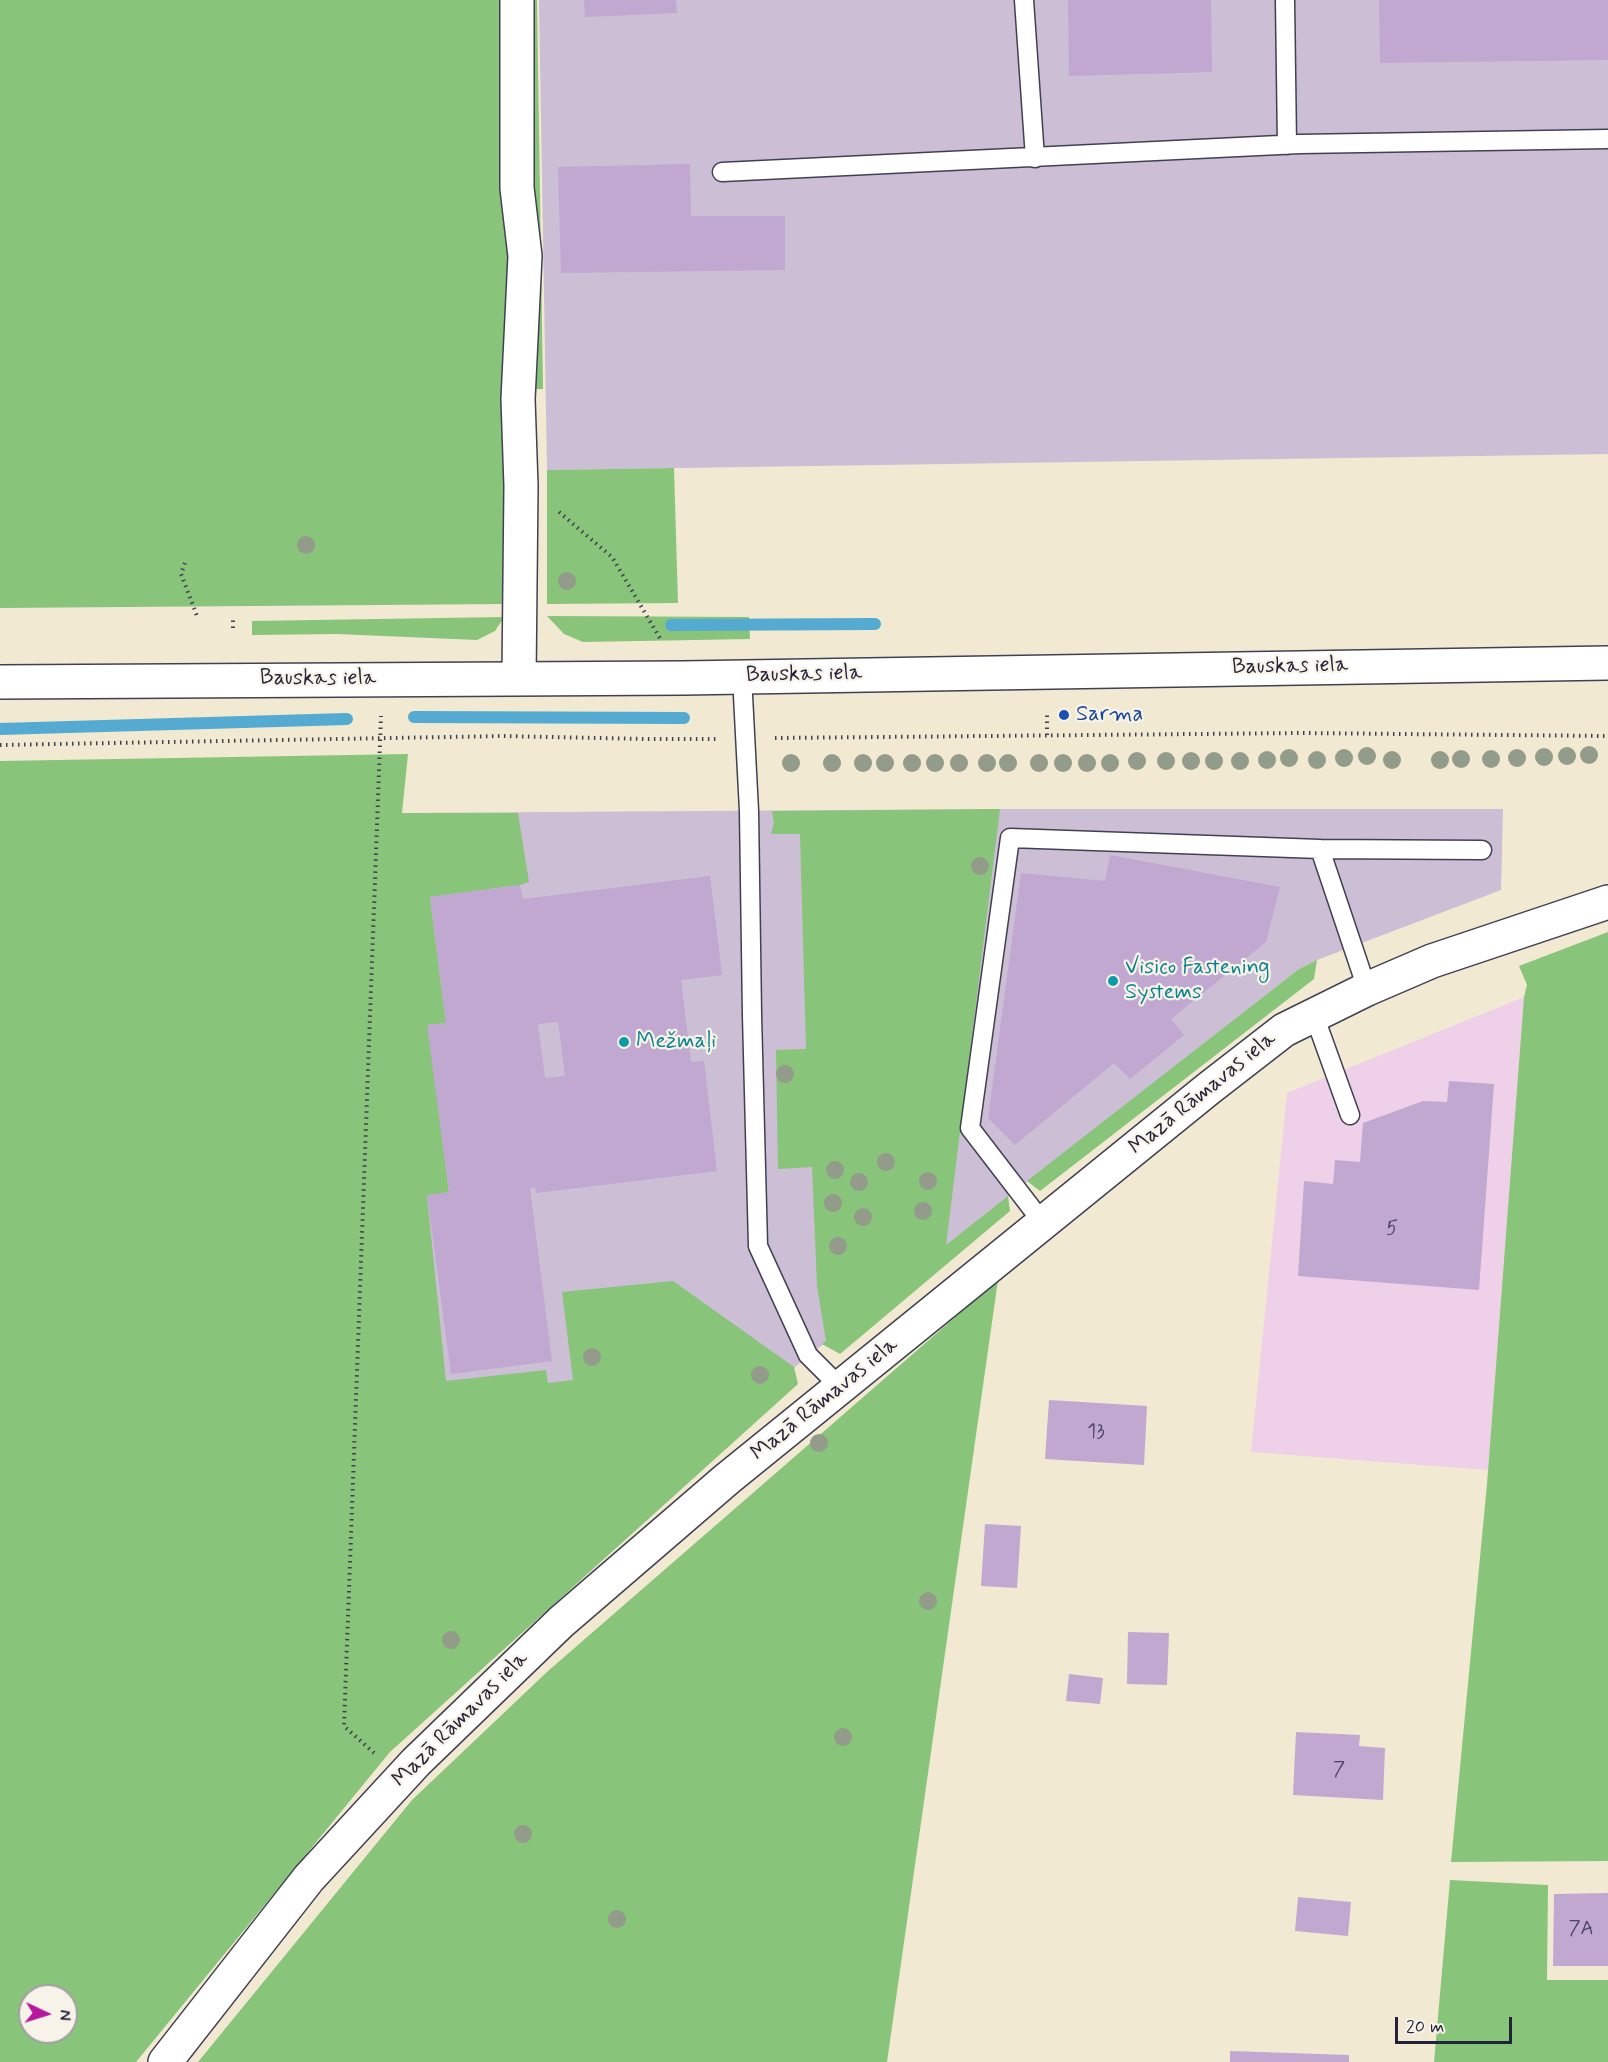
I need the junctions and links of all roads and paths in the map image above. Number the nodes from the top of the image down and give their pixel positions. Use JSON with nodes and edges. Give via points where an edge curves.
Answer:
{"nodes":[{"id":1,"x":517,"y":0,"type":"edge"},
{"id":2,"x":1024,"y":0,"type":"edge"},
{"id":3,"x":1285,"y":0,"type":"edge"},
{"id":4,"x":1608,"y":139,"type":"edge"},
{"id":5,"x":1287,"y":145,"type":"junction"},
{"id":6,"x":1035,"y":158,"type":"junction"},
{"id":7,"x":722,"y":172,"type":"dead end"},
{"id":8,"x":521,"y":486,"type":"junction"},
{"id":9,"x":185,"y":563,"type":"dead end"},
{"id":10,"x":197,"y":616,"type":"dead end"},
{"id":11,"x":233,"y":616,"type":"dead end"},
{"id":12,"x":233,"y":628,"type":"dead end"},
{"id":13,"x":1608,"y":663,"type":"edge"},
{"id":14,"x":742,"y":676,"type":"junction"},
{"id":15,"x":519,"y":678,"type":"junction"},
{"id":16,"x":683,"y":678,"type":"junction"},
{"id":17,"x":381,"y":679,"type":"junction"},
{"id":18,"x":0,"y":682,"type":"edge"},
{"id":19,"x":1047,"y":715,"type":"dead end"},
{"id":20,"x":1047,"y":735,"type":"junction"},
{"id":21,"x":1608,"y":736,"type":"edge"},
{"id":22,"x":381,"y":738,"type":"junction"},
{"id":23,"x":745,"y":738,"type":"junction"},
{"id":24,"x":0,"y":745,"type":"edge"},
{"id":25,"x":1320,"y":849,"type":"junction"},
{"id":26,"x":1482,"y":850,"type":"dead end"},
{"id":27,"x":1608,"y":902,"type":"edge"},
{"id":28,"x":1367,"y":989,"type":"junction"},
{"id":29,"x":1314,"y":1015,"type":"junction"},
{"id":30,"x":1350,"y":1115,"type":"dead end"},
{"id":31,"x":1043,"y":1223,"type":"junction"},
{"id":32,"x":841,"y":1388,"type":"junction"},
{"id":33,"x":344,"y":1726,"type":"dead end"},
{"id":34,"x":165,"y":2062,"type":"edge"}],
"edges":[{"from":1,"to":8,"type":"street","via":[[517,188],[525,256],[518,399]]},
{"from":2,"to":6,"type":"lane"},
{"from":3,"to":5,"type":"lane"},
{"from":4,"to":5,"type":"lane"},
{"from":5,"to":6,"type":"lane"},
{"from":6,"to":7,"type":"lane"},
{"from":8,"to":15,"type":"street"},
{"from":8,"to":16,"type":"path","via":[[578,526],[612,557]]},
{"from":9,"to":10,"type":"path","via":[[181,574]]},
{"from":11,"to":12,"type":"path"},
{"from":13,"to":14,"type":"street","name":"Bauskas iela"},
{"from":14,"to":16,"type":"street","name":"Bauskas iela"},
{"from":14,"to":23,"type":"lane"},
{"from":15,"to":16,"type":"street","name":"Bauskas iela"},
{"from":15,"to":17,"type":"street","name":"Bauskas iela"},
{"from":17,"to":18,"type":"street","name":"Bauskas iela"},
{"from":17,"to":22,"type":"path"},
{"from":19,"to":20,"type":"path"},
{"from":20,"to":21,"type":"path"},
{"from":20,"to":23,"type":"path"},
{"from":22,"to":23,"type":"path"},
{"from":22,"to":24,"type":"path"},
{"from":22,"to":33,"type":"path"},
{"from":23,"to":32,"type":"lane","via":[[758,1246],[808,1355]]},
{"from":25,"to":26,"type":"lane"},
{"from":25,"to":28,"type":"lane"},
{"from":25,"to":31,"type":"lane","via":[[1010,838],[970,1128]]},
{"from":27,"to":28,"type":"street","name":"Mazā Rāmavas iela","via":[[1432,961]]},
{"from":28,"to":29,"type":"street","name":"Mazā Rāmavas iela"},
{"from":29,"to":30,"type":"lane"},
{"from":29,"to":31,"type":"street","name":"Mazā Rāmavas iela","via":[[1284,1030]]},
{"from":31,"to":32,"type":"street","name":"Mazā Rāmavas iela"},
{"from":32,"to":34,"type":"street","name":"Mazā Rāmavas iela","via":[[727,1479],[561,1622],[416,1762],[309,1878]]}]}
